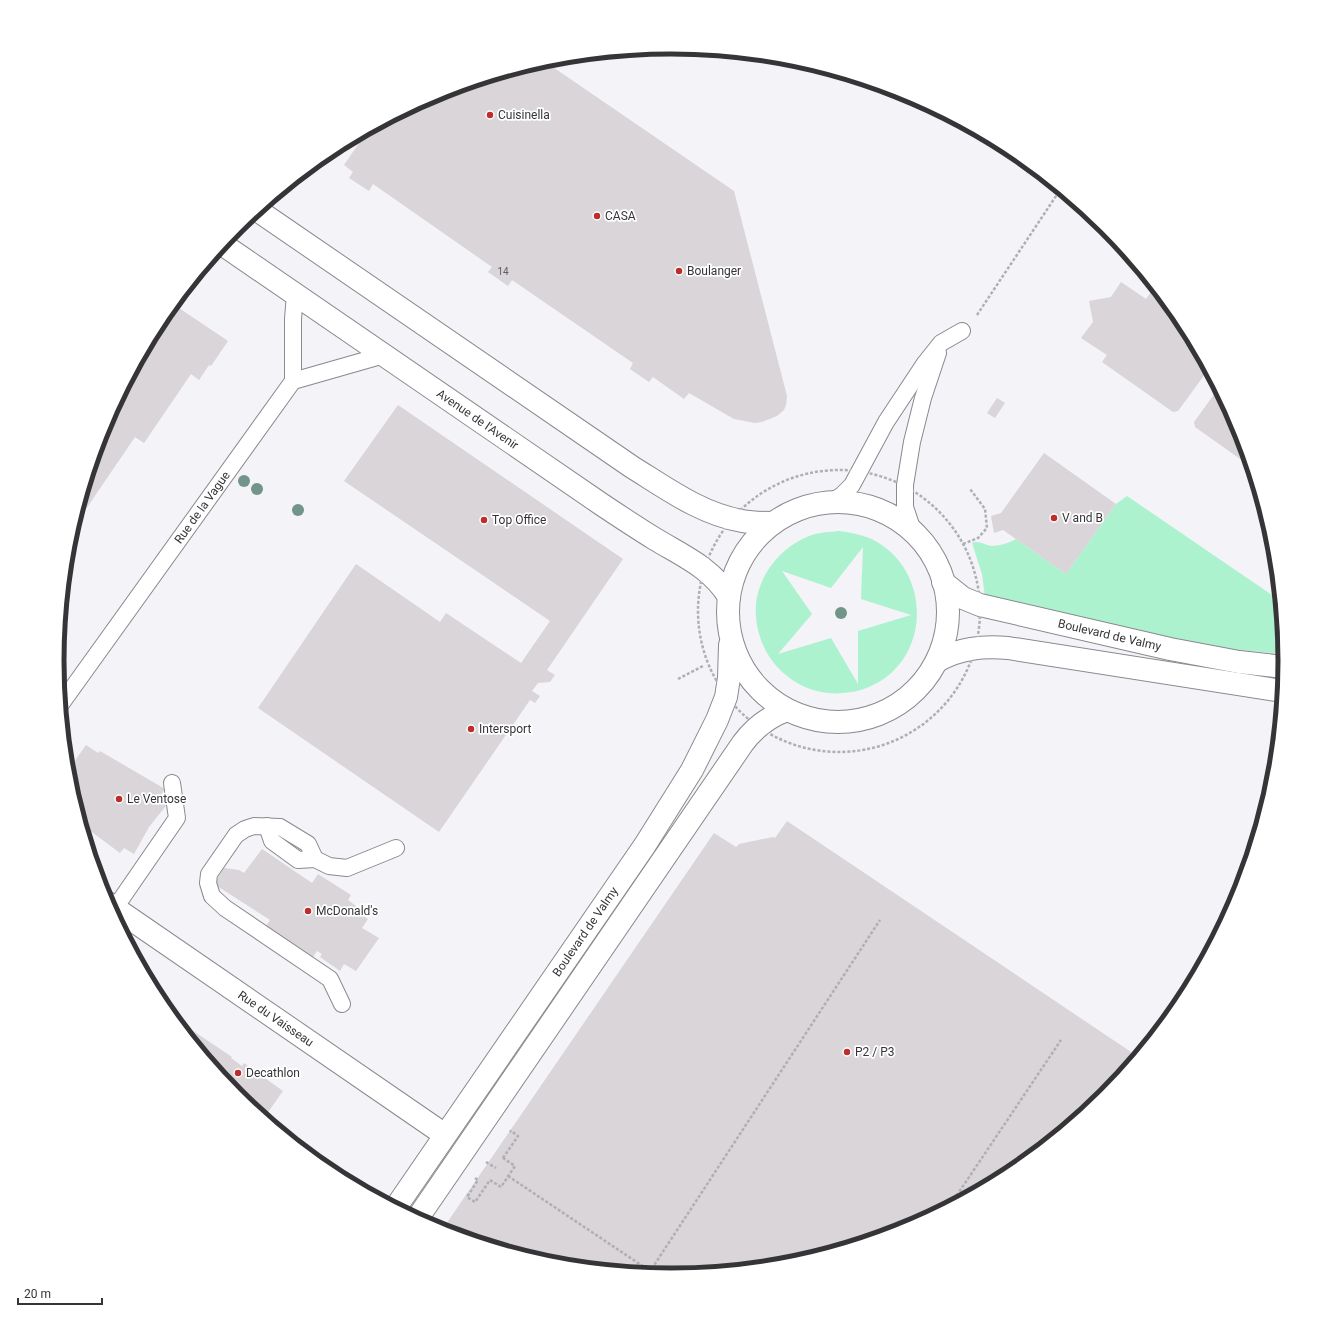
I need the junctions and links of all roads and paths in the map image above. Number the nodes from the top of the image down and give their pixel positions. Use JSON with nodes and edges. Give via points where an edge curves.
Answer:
{"nodes":[{"id":1,"x":1058,"y":194,"type":"edge"},
{"id":2,"x":261,"y":213,"type":"edge"},
{"id":3,"x":227,"y":247,"type":"edge"},
{"id":4,"x":295,"y":294,"type":"junction"},
{"id":5,"x":974,"y":320,"type":"dead end"},
{"id":6,"x":962,"y":331,"type":"dead end"},
{"id":7,"x":941,"y":343,"type":"junction"},
{"id":8,"x":384,"y":355,"type":"junction"},
{"id":9,"x":293,"y":381,"type":"junction"},
{"id":10,"x":861,"y":470,"type":"junction"},
{"id":11,"x":905,"y":485,"type":"junction"},
{"id":12,"x":970,"y":489,"type":"dead end"},
{"id":13,"x":831,"y":502,"type":"junction"},
{"id":14,"x":731,"y":518,"type":"junction"},
{"id":15,"x":773,"y":523,"type":"junction"},
{"id":16,"x":913,"y":532,"type":"junction"},
{"id":17,"x":963,"y":544,"type":"junction"},
{"id":18,"x":703,"y":568,"type":"junction"},
{"id":19,"x":943,"y":582,"type":"junction"},
{"id":20,"x":729,"y":597,"type":"junction"},
{"id":21,"x":980,"y":605,"type":"junction"},
{"id":22,"x":730,"y":638,"type":"junction"},
{"id":23,"x":975,"y":648,"type":"junction"},
{"id":24,"x":937,"y":661,"type":"junction"},
{"id":25,"x":707,"y":664,"type":"junction"},
{"id":26,"x":1278,"y":666,"type":"edge"},
{"id":27,"x":678,"y":678,"type":"dead end"},
{"id":28,"x":1277,"y":690,"type":"edge"},
{"id":29,"x":726,"y":697,"type":"junction"},
{"id":30,"x":65,"y":699,"type":"edge"},
{"id":31,"x":787,"y":710,"type":"junction"},
{"id":32,"x":757,"y":727,"type":"junction"},
{"id":33,"x":172,"y":783,"type":"dead end"},
{"id":34,"x":396,"y":848,"type":"dead end"},
{"id":35,"x":114,"y":901,"type":"edge"},
{"id":36,"x":117,"y":909,"type":"edge"},
{"id":37,"x":880,"y":920,"type":"dead end"},
{"id":38,"x":342,"y":1004,"type":"dead end"},
{"id":39,"x":1061,"y":1040,"type":"dead end"},
{"id":40,"x":445,"y":1135,"type":"junction"},
{"id":41,"x":508,"y":1136,"type":"dead end"},
{"id":42,"x":508,"y":1176,"type":"junction"},
{"id":43,"x":473,"y":1177,"type":"dead end"},
{"id":44,"x":956,"y":1196,"type":"edge"},
{"id":45,"x":399,"y":1203,"type":"edge"},
{"id":46,"x":420,"y":1214,"type":"edge"},
{"id":47,"x":642,"y":1267,"type":"edge"},
{"id":48,"x":652,"y":1268,"type":"edge"}],
"edges":[{"from":1,"to":5,"type":"path"},
{"from":2,"to":14,"type":"main road","via":[[632,467],[689,502]]},
{"from":3,"to":4,"type":"main road","name":"Avenue de l'Avenir"},
{"from":4,"to":8,"type":"main road","name":"Avenue de l'Avenir"},
{"from":4,"to":9,"type":"lane"},
{"from":6,"to":7,"type":"lane"},
{"from":7,"to":10,"type":"lane","via":[[886,422]]},
{"from":7,"to":11,"type":"lane","via":[[923,398]]},
{"from":8,"to":9,"type":"lane"},
{"from":8,"to":18,"type":"main road","name":"Avenue de l'Avenir","via":[[601,504]]},
{"from":9,"to":30,"type":"lane","name":"Rue de la Vague"},
{"from":10,"to":11,"type":"path"},
{"from":10,"to":13,"type":"lane","via":[[852,485]]},
{"from":10,"to":14,"type":"path","via":[[831,469],[801,474],[773,485],[748,501]]},
{"from":11,"to":16,"type":"lane","via":[[905,507]]},
{"from":11,"to":17,"type":"path","via":[[928,501],[948,520]]},
{"from":12,"to":17,"type":"path","via":[[985,509],[987,528],[978,538]]},
{"from":13,"to":15,"type":"main road","via":[[807,506]]},
{"from":13,"to":16,"type":"main road","via":[[869,506],[892,516]]},
{"from":14,"to":15,"type":"main road"},
{"from":14,"to":18,"type":"path","via":[[714,542]]},
{"from":15,"to":20,"type":"main road","via":[[754,540],[740,561]]},
{"from":16,"to":19,"type":"main road","via":[[934,560]]},
{"from":17,"to":21,"type":"path","via":[[975,573]]},
{"from":18,"to":20,"type":"main road","name":"Avenue de l'Avenir","via":[[720,583]]},
{"from":18,"to":25,"type":"path","via":[[697,614],[700,640]]},
{"from":19,"to":21,"type":"main road","name":"Boulevard de Valmy","via":[[963,598]]},
{"from":19,"to":24,"type":"main road","via":[[947,622],[946,635]]},
{"from":20,"to":22,"type":"main road"},
{"from":21,"to":23,"type":"path","via":[[980,626]]},
{"from":21,"to":26,"type":"main road","name":"Boulevard de Valmy","via":[[1170,649]]},
{"from":22,"to":29,"type":"main road","name":"Boulevard de Valmy"},
{"from":22,"to":31,"type":"main road","via":[[740,663],[755,685]]},
{"from":23,"to":24,"type":"main road","via":[[954,652]]},
{"from":23,"to":28,"type":"main road","via":[[1008,648]]},
{"from":23,"to":32,"type":"path","via":[[966,674],[951,698],[931,719],[888,744],[840,753],[812,750],[784,742]]},
{"from":24,"to":31,"type":"main road","via":[[924,681],[908,698],[868,719],[846,723],[821,722]]},
{"from":25,"to":27,"type":"path"},
{"from":25,"to":29,"type":"path"},
{"from":29,"to":32,"type":"path"},
{"from":29,"to":40,"type":"main road","name":"Boulevard de Valmy","via":[[692,770],[645,845]]},
{"from":31,"to":32,"type":"main road","name":"Boulevard de Valmy","via":[[767,719]]},
{"from":32,"to":46,"type":"main road","name":"Boulevard de Valmy","via":[[743,743]]},
{"from":33,"to":35,"type":"lane","via":[[177,818]]},
{"from":34,"to":38,"type":"lane","via":[[347,868],[329,866],[315,859],[308,844],[280,827],[254,826],[244,828],[236,835],[209,874],[208,883],[212,896],[225,908],[330,979]]},
{"from":36,"to":40,"type":"main road","name":"Rue du Vaisseau"},
{"from":37,"to":48,"type":"path"},
{"from":39,"to":44,"type":"path"},
{"from":40,"to":45,"type":"main road","name":"Boulevard de Valmy"},
{"from":41,"to":42,"type":"path","bridge":true,"via":[[511,1131],[518,1136],[503,1158],[515,1166]]},
{"from":42,"to":43,"type":"path","bridge":true,"via":[[500,1188],[490,1180],[475,1202],[467,1197],[478,1180]]},
{"from":42,"to":47,"type":"path","bridge":true}]}
